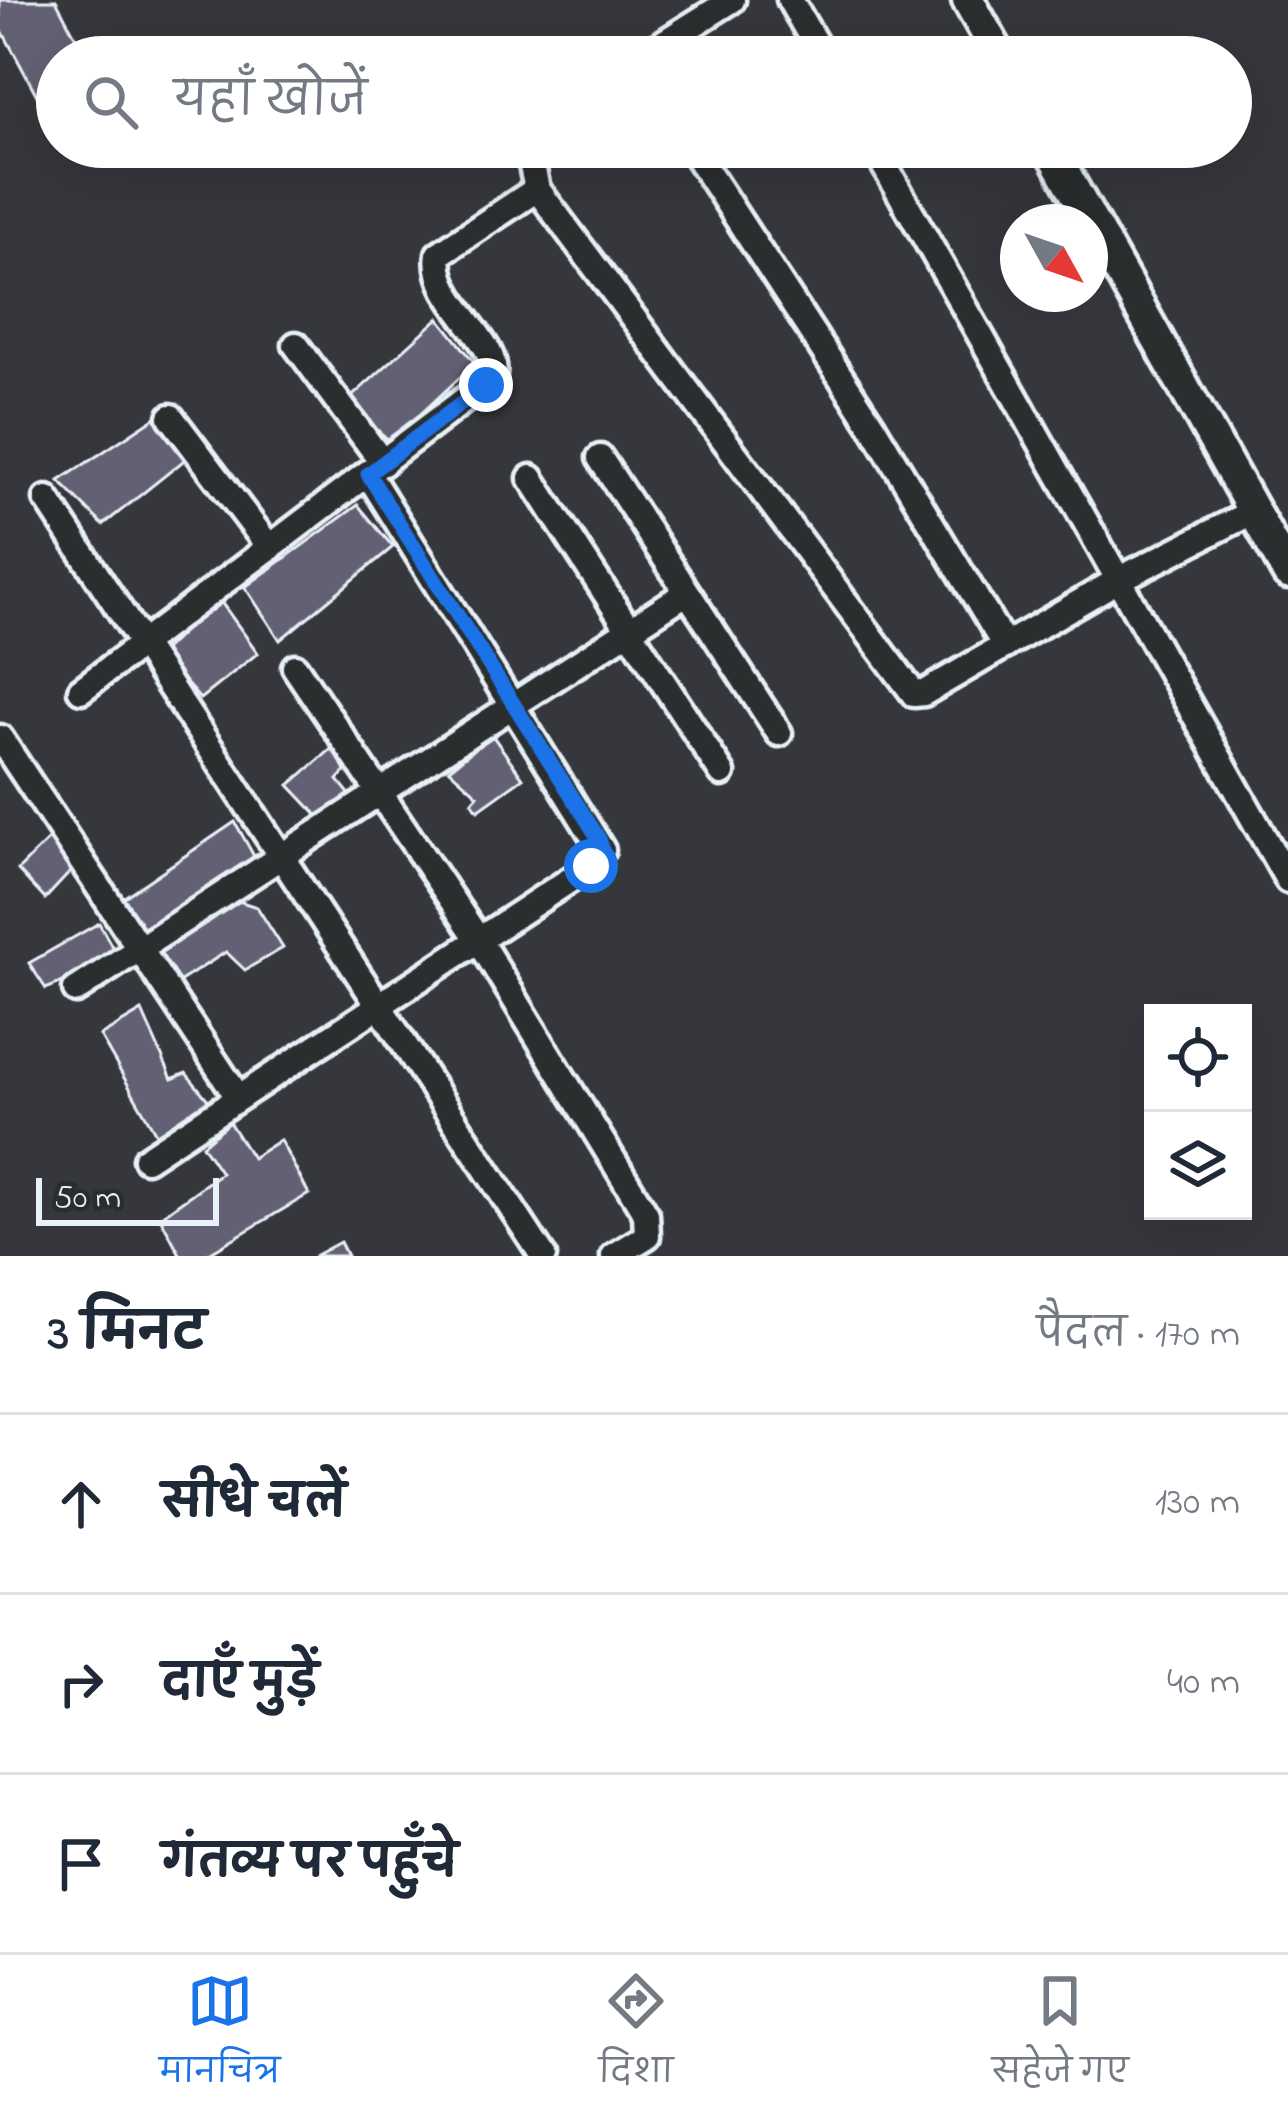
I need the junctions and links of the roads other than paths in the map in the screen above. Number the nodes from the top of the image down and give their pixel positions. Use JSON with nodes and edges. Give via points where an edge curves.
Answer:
{"nodes":[{"id":1,"x":732,"y":0,"type":"edge"},
{"id":2,"x":790,"y":0,"type":"edge"},
{"id":3,"x":968,"y":0,"type":"edge"},
{"id":4,"x":675,"y":36,"type":"edge"},
{"id":5,"x":811,"y":36,"type":"edge"},
{"id":6,"x":988,"y":36,"type":"edge"},
{"id":7,"x":532,"y":168,"type":"edge"},
{"id":8,"x":705,"y":168,"type":"edge"},
{"id":9,"x":886,"y":168,"type":"edge"},
{"id":10,"x":1062,"y":168,"type":"edge"},
{"id":11,"x":537,"y":189,"type":"junction"},
{"id":12,"x":296,"y":345,"type":"dead end"},
{"id":13,"x":171,"y":417,"type":"dead end"},
{"id":14,"x":600,"y":458,"type":"dead end"},
{"id":15,"x":376,"y":468,"type":"junction"},
{"id":16,"x":531,"y":478,"type":"dead end"},
{"id":17,"x":47,"y":499,"type":"dead end"},
{"id":18,"x":1253,"y":511,"type":"junction"},
{"id":19,"x":270,"y":548,"type":"junction"},
{"id":20,"x":1288,"y":573,"type":"edge"},
{"id":21,"x":1118,"y":580,"type":"junction"},
{"id":22,"x":686,"y":593,"type":"junction"},
{"id":23,"x":628,"y":630,"type":"junction"},
{"id":24,"x":142,"y":645,"type":"junction"},
{"id":25,"x":1005,"y":646,"type":"junction"},
{"id":26,"x":295,"y":667,"type":"dead end"},
{"id":27,"x":81,"y":690,"type":"dead end"},
{"id":28,"x":513,"y":704,"type":"junction"},
{"id":29,"x":779,"y":733,"type":"dead end"},
{"id":30,"x":0,"y":739,"type":"edge"},
{"id":31,"x":722,"y":773,"type":"dead end"},
{"id":32,"x":381,"y":790,"type":"junction"},
{"id":33,"x":280,"y":856,"type":"junction"},
{"id":34,"x":1288,"y":880,"type":"edge"},
{"id":35,"x":478,"y":939,"type":"junction"},
{"id":36,"x":141,"y":947,"type":"junction"},
{"id":37,"x":76,"y":990,"type":"dead end"},
{"id":38,"x":377,"y":1004,"type":"junction"},
{"id":39,"x":238,"y":1097,"type":"junction"},
{"id":40,"x":146,"y":1159,"type":"dead end"},
{"id":41,"x":623,"y":1254,"type":"edge"},
{"id":42,"x":543,"y":1256,"type":"edge"}],
"edges":[{"from":1,"to":4,"type":"street"},
{"from":2,"to":5,"type":"street"},
{"from":3,"to":6,"type":"street"},
{"from":7,"to":11,"type":"street"},
{"from":8,"to":25,"type":"street"},
{"from":9,"to":21,"type":"street"},
{"from":10,"to":18,"type":"street"},
{"from":11,"to":15,"type":"street","via":[[440,254],[442,286],[496,373]]},
{"from":11,"to":25,"type":"street","via":[[908,690],[924,693]]},
{"from":12,"to":15,"type":"street"},
{"from":13,"to":19,"type":"street"},
{"from":14,"to":22,"type":"street"},
{"from":15,"to":19,"type":"street"},
{"from":15,"to":28,"type":"street"},
{"from":16,"to":23,"type":"street"},
{"from":17,"to":24,"type":"street"},
{"from":18,"to":20,"type":"street"},
{"from":18,"to":21,"type":"street"},
{"from":19,"to":24,"type":"street"},
{"from":21,"to":25,"type":"street"},
{"from":21,"to":34,"type":"street"},
{"from":22,"to":23,"type":"street"},
{"from":22,"to":29,"type":"street"},
{"from":23,"to":28,"type":"street"},
{"from":23,"to":31,"type":"street"},
{"from":24,"to":27,"type":"street"},
{"from":24,"to":33,"type":"street"},
{"from":26,"to":32,"type":"street"},
{"from":28,"to":32,"type":"street"},
{"from":28,"to":35,"type":"street","via":[[602,850],[591,866]]},
{"from":30,"to":36,"type":"street"},
{"from":32,"to":33,"type":"street"},
{"from":32,"to":35,"type":"street"},
{"from":33,"to":36,"type":"street"},
{"from":33,"to":38,"type":"street"},
{"from":35,"to":38,"type":"street"},
{"from":35,"to":41,"type":"street","via":[[646,1214],[647,1236]]},
{"from":36,"to":37,"type":"street"},
{"from":36,"to":39,"type":"street"},
{"from":38,"to":39,"type":"street"},
{"from":38,"to":42,"type":"street"},
{"from":39,"to":40,"type":"street"}]}
